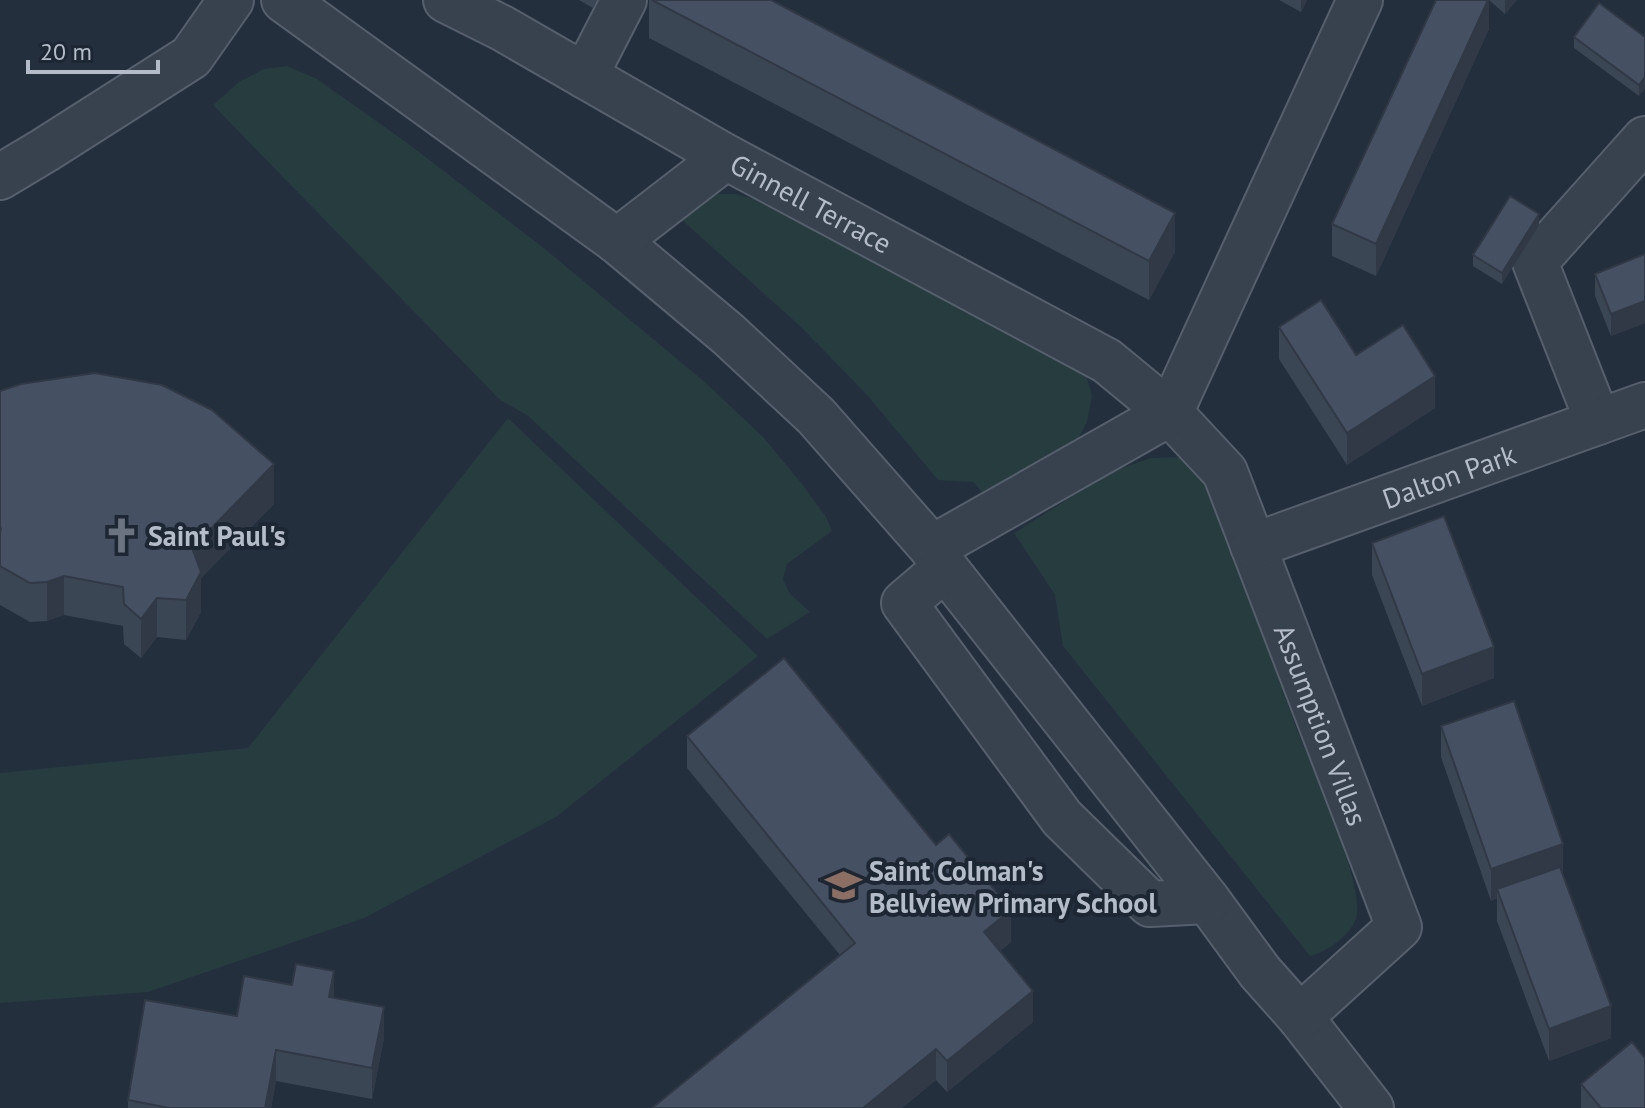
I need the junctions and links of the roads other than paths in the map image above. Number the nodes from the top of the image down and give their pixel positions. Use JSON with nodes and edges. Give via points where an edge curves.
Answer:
{"nodes":[{"id":1,"x":231,"y":0,"type":"edge"},
{"id":2,"x":284,"y":0,"type":"edge"},
{"id":3,"x":446,"y":0,"type":"edge"},
{"id":4,"x":624,"y":0,"type":"edge"},
{"id":5,"x":1360,"y":0,"type":"edge"},
{"id":6,"x":585,"y":76,"type":"junction"},
{"id":7,"x":1645,"y":139,"type":"edge"},
{"id":8,"x":726,"y":157,"type":"junction"},
{"id":9,"x":0,"y":177,"type":"edge"},
{"id":10,"x":617,"y":241,"type":"junction"},
{"id":11,"x":1645,"y":405,"type":"edge"},
{"id":12,"x":1170,"y":413,"type":"junction"},
{"id":13,"x":1598,"y":422,"type":"junction"},
{"id":14,"x":1253,"y":546,"type":"junction"},
{"id":15,"x":939,"y":558,"type":"junction"},
{"id":16,"x":1208,"y":901,"type":"junction"},
{"id":17,"x":1300,"y":1017,"type":"junction"},
{"id":18,"x":1371,"y":1108,"type":"edge"}],
"edges":[{"from":1,"to":9,"type":"street","via":[[191,57]]},
{"from":2,"to":10,"type":"street"},
{"from":3,"to":6,"type":"street","name":"Ginnell Terrace"},
{"from":4,"to":6,"type":"street"},
{"from":5,"to":12,"type":"street"},
{"from":6,"to":8,"type":"street","name":"Ginnell Terrace"},
{"from":7,"to":13,"type":"street","via":[[1535,262]]},
{"from":8,"to":10,"type":"street"},
{"from":8,"to":12,"type":"street","name":"Ginnell Terrace","via":[[1107,361]]},
{"from":10,"to":15,"type":"street","via":[[816,416]]},
{"from":11,"to":13,"type":"street","name":"Dalton Park"},
{"from":12,"to":14,"type":"street","name":"Assumption Villas","via":[[1225,472]]},
{"from":12,"to":15,"type":"street"},
{"from":13,"to":14,"type":"street","name":"Dalton Park"},
{"from":14,"to":17,"type":"street","name":"Assumption Villas","via":[[1399,927]]},
{"from":15,"to":16,"type":"street"},
{"from":15,"to":16,"type":"street","via":[[904,603],[1062,818],[1150,904]]},
{"from":16,"to":17,"type":"street"},
{"from":17,"to":18,"type":"street"}]}
